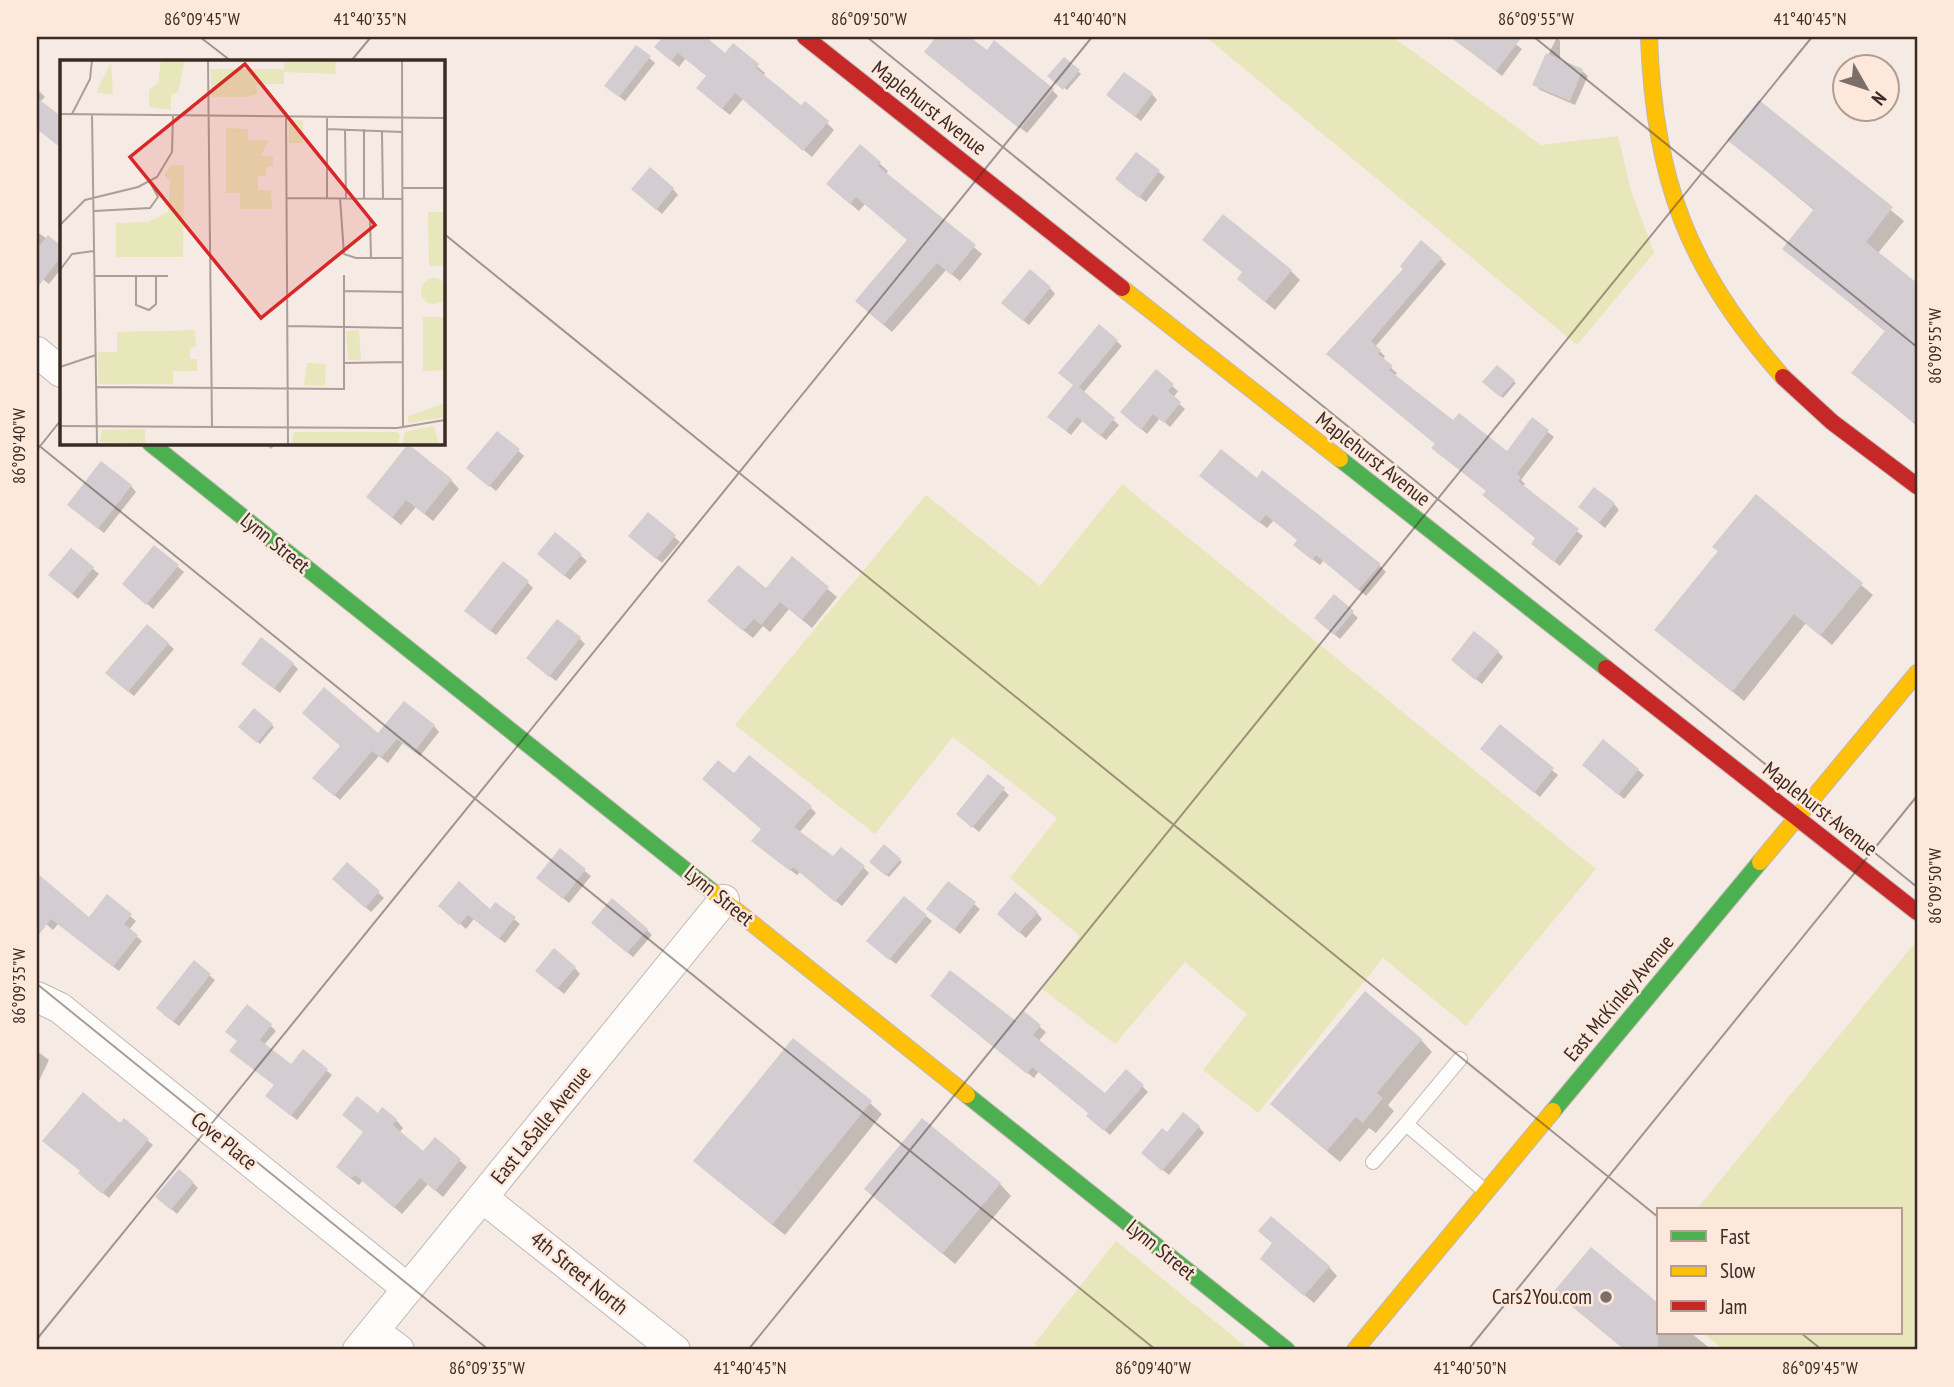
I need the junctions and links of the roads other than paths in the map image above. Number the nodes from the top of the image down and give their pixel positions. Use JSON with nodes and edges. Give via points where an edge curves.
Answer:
{"nodes":[{"id":1,"x":805,"y":37,"type":"edge"},
{"id":2,"x":1650,"y":37,"type":"edge"},
{"id":3,"x":37,"y":352,"type":"edge"},
{"id":4,"x":60,"y":371,"type":"edge"},
{"id":5,"x":151,"y":444,"type":"edge"},
{"id":6,"x":1917,"y":486,"type":"edge"},
{"id":7,"x":1917,"y":673,"type":"edge"},
{"id":8,"x":1797,"y":818,"type":"junction"},
{"id":9,"x":724,"y":900,"type":"junction"},
{"id":10,"x":1917,"y":912,"type":"edge"},
{"id":11,"x":37,"y":997,"type":"edge"},
{"id":12,"x":1460,"y":1059,"type":"dead end"},
{"id":13,"x":1406,"y":1124,"type":"junction"},
{"id":14,"x":1373,"y":1162,"type":"dead end"},
{"id":15,"x":1486,"y":1192,"type":"junction"},
{"id":16,"x":482,"y":1198,"type":"junction"},
{"id":17,"x":408,"y":1289,"type":"junction"},
{"id":18,"x":366,"y":1340,"type":"edge"},
{"id":19,"x":399,"y":1350,"type":"edge"},
{"id":20,"x":675,"y":1350,"type":"edge"},
{"id":21,"x":1287,"y":1350,"type":"edge"},
{"id":22,"x":1355,"y":1350,"type":"edge"}],
"edges":[{"from":1,"to":8,"type":"street","name":"Maplehurst Avenue"},
{"from":2,"to":6,"type":"street","via":[[1656,136],[1671,195],[1712,286],[1746,336],[1786,380]]},
{"from":3,"to":4,"type":"street"},
{"from":5,"to":9,"type":"street","name":"Lynn Street"},
{"from":7,"to":8,"type":"street","name":"East McKinley Avenue"},
{"from":8,"to":10,"type":"street","name":"Maplehurst Avenue"},
{"from":8,"to":15,"type":"street","name":"East McKinley Avenue"},
{"from":9,"to":16,"type":"street","name":"East LaSalle Avenue"},
{"from":9,"to":21,"type":"street","name":"Lynn Street"},
{"from":11,"to":17,"type":"street","name":"Cove Place","via":[[60,1008]]},
{"from":12,"to":13,"type":"lane"},
{"from":13,"to":14,"type":"lane"},
{"from":13,"to":15,"type":"lane"},
{"from":15,"to":22,"type":"street","name":"East McKinley Avenue"},
{"from":16,"to":17,"type":"street","name":"East LaSalle Avenue"},
{"from":16,"to":20,"type":"street","name":"4th Street North"},
{"from":17,"to":18,"type":"street","name":"East LaSalle Avenue"},
{"from":18,"to":19,"type":"street"}]}
